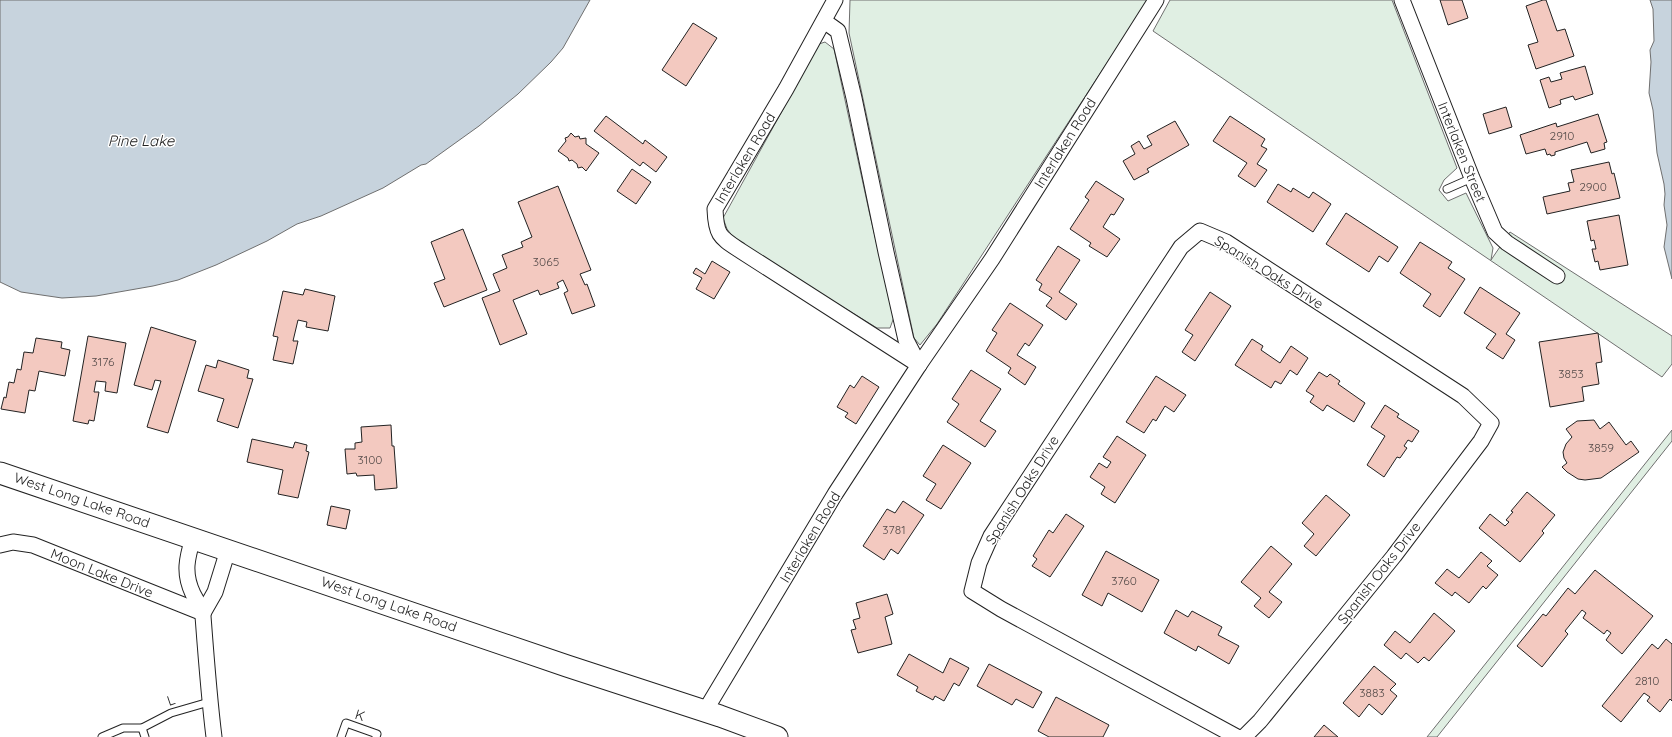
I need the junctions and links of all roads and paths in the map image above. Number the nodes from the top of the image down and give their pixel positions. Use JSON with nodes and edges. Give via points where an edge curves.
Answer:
{"nodes":[{"id":1,"x":835,"y":0,"type":"edge"},
{"id":2,"x":1156,"y":0,"type":"edge"},
{"id":3,"x":1402,"y":0,"type":"edge"},
{"id":4,"x":824,"y":21,"type":"junction"},
{"id":5,"x":1472,"y":178,"type":"junction"},
{"id":6,"x":1447,"y":189,"type":"dead end"},
{"id":7,"x":1557,"y":276,"type":"dead end"},
{"id":8,"x":919,"y":366,"type":"junction"},
{"id":9,"x":0,"y":473,"type":"edge"},
{"id":10,"x":193,"y":538,"type":"junction"},
{"id":11,"x":0,"y":545,"type":"edge"},
{"id":12,"x":228,"y":550,"type":"junction"},
{"id":13,"x":203,"y":613,"type":"junction"},
{"id":14,"x":210,"y":702,"type":"junction"},
{"id":15,"x":705,"y":711,"type":"junction"},
{"id":16,"x":142,"y":728,"type":"junction"},
{"id":17,"x":102,"y":737,"type":"edge"},
{"id":18,"x":145,"y":737,"type":"edge"},
{"id":19,"x":214,"y":737,"type":"edge"},
{"id":20,"x":341,"y":737,"type":"edge"},
{"id":21,"x":376,"y":737,"type":"edge"},
{"id":22,"x":777,"y":737,"type":"edge"},
{"id":23,"x":1237,"y":737,"type":"edge"},
{"id":24,"x":1244,"y":737,"type":"edge"}],
"edges":[{"from":1,"to":4,"type":"street","name":"Interlaken Road"},
{"from":2,"to":8,"type":"street","name":"Interlaken Road","via":[[992,259]]},
{"from":3,"to":5,"type":"street","name":"Interlaken Street"},
{"from":4,"to":8,"type":"street","via":[[838,31],[906,340]]},
{"from":4,"to":8,"type":"street","name":"Interlaken Road","via":[[715,210],[715,226],[722,239]]},
{"from":5,"to":6,"type":"lane"},
{"from":5,"to":7,"type":"street","name":"Interlaken Street","via":[[1495,232],[1507,244]]},
{"from":8,"to":15,"type":"street","name":"Interlaken Road","via":[[836,494]]},
{"from":9,"to":10,"type":"main road","name":"West Long Lake Road"},
{"from":10,"to":12,"type":"main road","name":"West Long Lake Road"},
{"from":10,"to":13,"type":"street","via":[[187,557],[186,577]]},
{"from":11,"to":13,"type":"street","name":"Moon Lake Drive","via":[[13,542],[33,545]]},
{"from":12,"to":13,"type":"street","via":[[215,592]]},
{"from":12,"to":15,"type":"main road","name":"West Long Lake Road"},
{"from":13,"to":14,"type":"street"},
{"from":14,"to":16,"type":"lane","name":"L","via":[[171,713]]},
{"from":14,"to":19,"type":"street"},
{"from":15,"to":22,"type":"main road","name":"West Long Lake Road"},
{"from":16,"to":17,"type":"lane","name":"L","via":[[123,728]]},
{"from":16,"to":18,"type":"lane"},
{"from":20,"to":21,"type":"lane","name":"K","via":[[346,723],[377,734]]},
{"from":23,"to":24,"type":"street","name":"Spanish Oaks Drive","via":[[972,591],[979,563],[991,536],[1180,247],[1200,231],[1226,242],[1463,396],[1491,423],[1482,441],[1394,556],[1260,721]]}]}
